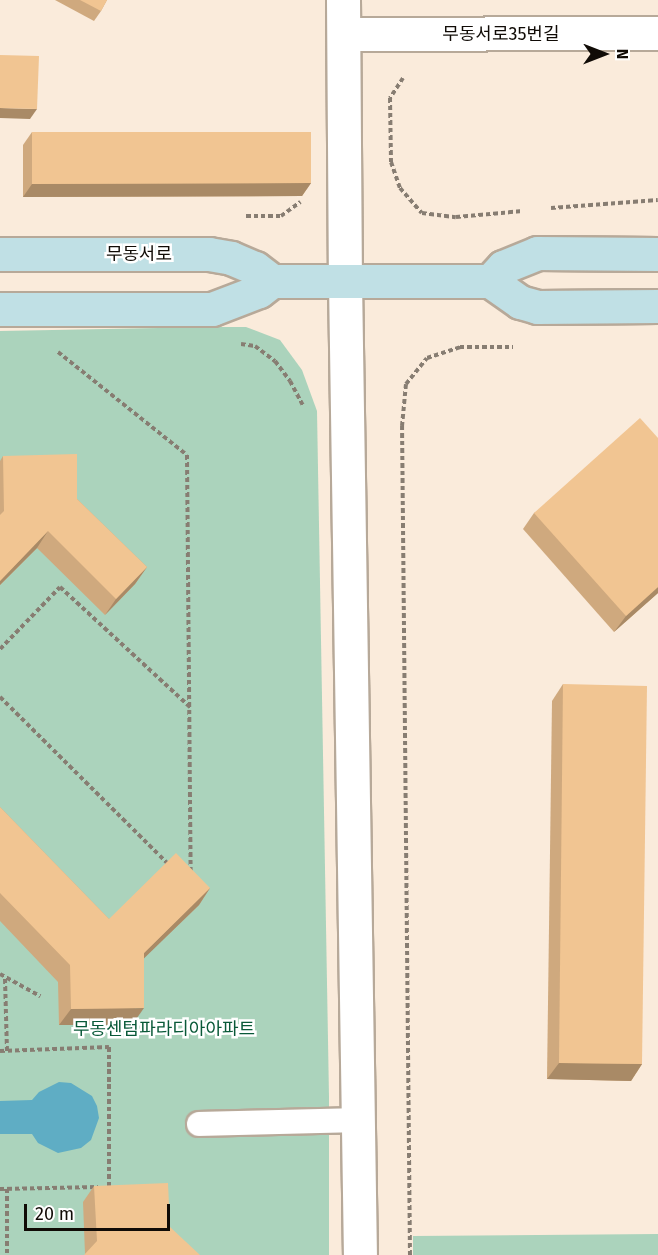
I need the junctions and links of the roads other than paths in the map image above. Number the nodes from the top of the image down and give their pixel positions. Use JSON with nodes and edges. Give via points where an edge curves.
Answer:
{"nodes":[{"id":1,"x":343,"y":0,"type":"edge"},
{"id":2,"x":658,"y":33,"type":"edge"},
{"id":3,"x":344,"y":34,"type":"junction"},
{"id":4,"x":0,"y":254,"type":"edge"},
{"id":5,"x":658,"y":254,"type":"edge"},
{"id":6,"x":272,"y":281,"type":"junction"},
{"id":7,"x":345,"y":281,"type":"junction"},
{"id":8,"x":490,"y":281,"type":"junction"},
{"id":9,"x":658,"y":306,"type":"edge"},
{"id":10,"x":0,"y":309,"type":"edge"},
{"id":11,"x":359,"y":1120,"type":"junction"},
{"id":12,"x":199,"y":1124,"type":"dead end"},
{"id":13,"x":360,"y":1255,"type":"edge"}],
"edges":[{"from":1,"to":3,"type":"street"},
{"from":2,"to":3,"type":"street","name":"무동서로35번길"},
{"from":3,"to":7,"type":"street"},
{"from":4,"to":6,"type":"main road","name":"무동서로","via":[[209,254],[255,268]]},
{"from":5,"to":8,"type":"main road","via":[[537,254],[503,267]]},
{"from":6,"to":7,"type":"main road"},
{"from":6,"to":10,"type":"main road","via":[[259,291],[212,309]]},
{"from":7,"to":8,"type":"main road"},
{"from":7,"to":11,"type":"street"},
{"from":8,"to":9,"type":"main road","via":[[520,302],[537,307]]},
{"from":11,"to":12,"type":"lane"},
{"from":11,"to":13,"type":"street"}]}
